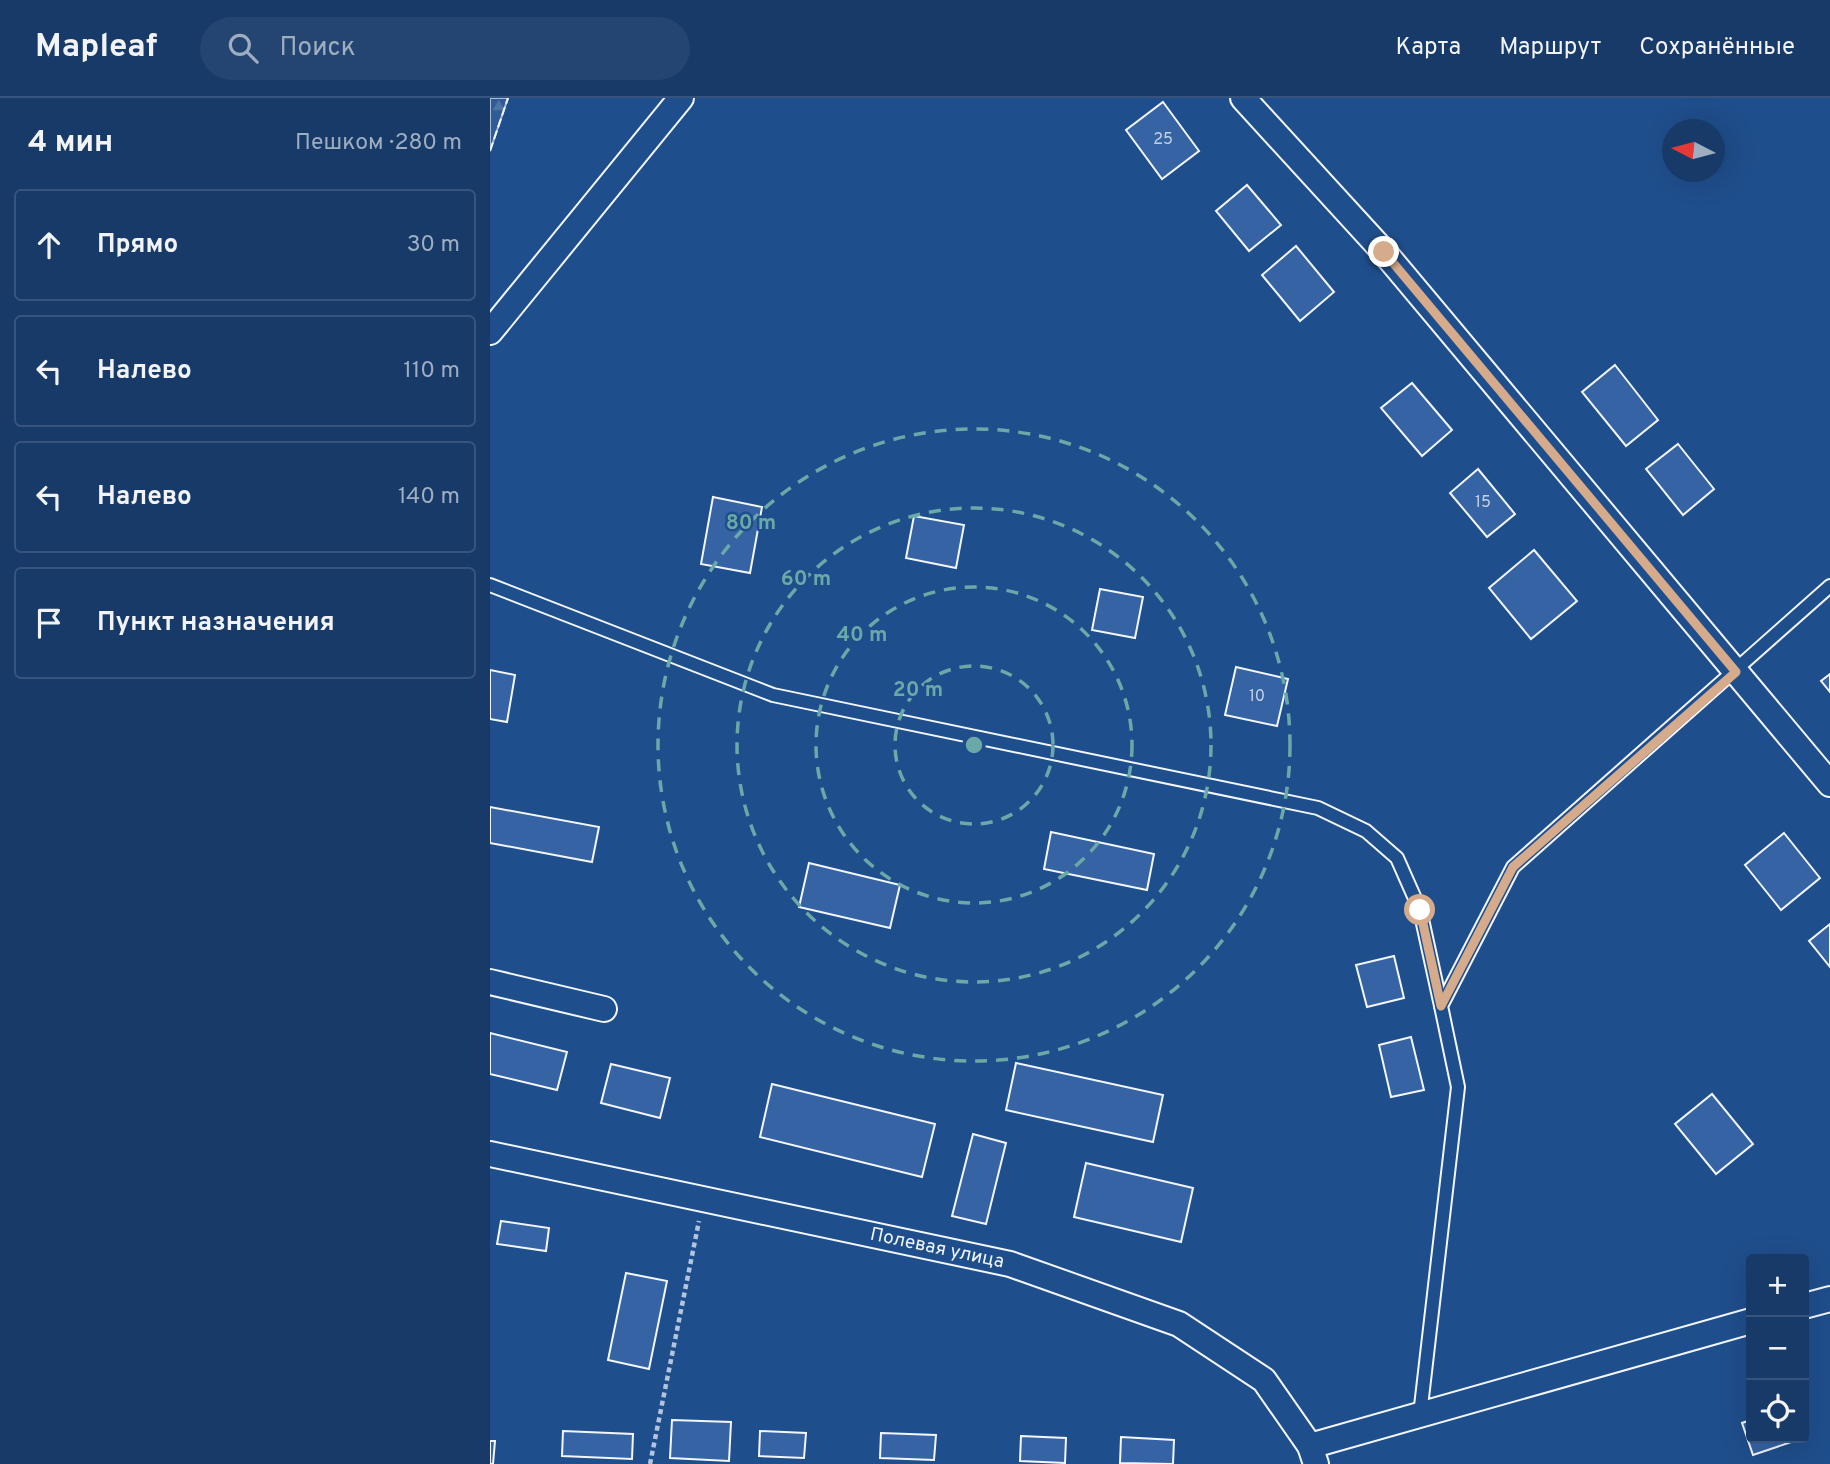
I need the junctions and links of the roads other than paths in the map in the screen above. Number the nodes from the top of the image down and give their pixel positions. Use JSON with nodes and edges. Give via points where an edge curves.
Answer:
{"nodes":[{"id":1,"x":681,"y":98,"type":"edge"},
{"id":2,"x":1243,"y":98,"type":"edge"},
{"id":3,"x":490,"y":332,"type":"edge"},
{"id":4,"x":490,"y":585,"type":"edge"},
{"id":5,"x":1830,"y":586,"type":"edge"},
{"id":6,"x":1736,"y":672,"type":"junction"},
{"id":7,"x":1830,"y":784,"type":"edge"},
{"id":8,"x":490,"y":982,"type":"edge"},
{"id":9,"x":1441,"y":1006,"type":"junction"},
{"id":10,"x":604,"y":1009,"type":"dead end"},
{"id":11,"x":490,"y":1154,"type":"edge"},
{"id":12,"x":1830,"y":1299,"type":"edge"},
{"id":13,"x":1809,"y":1305,"type":"edge"},
{"id":14,"x":1746,"y":1322,"type":"edge"},
{"id":15,"x":1420,"y":1415,"type":"junction"},
{"id":16,"x":1313,"y":1455,"type":"edge"}],
"edges":[{"from":1,"to":3,"type":"street"},
{"from":2,"to":6,"type":"street","via":[[1384,252]]},
{"from":4,"to":9,"type":"lane","via":[[773,695],[1318,808],[1366,831],[1397,858],[1420,910]]},
{"from":5,"to":6,"type":"lane"},
{"from":6,"to":7,"type":"street"},
{"from":6,"to":9,"type":"lane","via":[[1513,867]]},
{"from":8,"to":10,"type":"street"},
{"from":9,"to":15,"type":"lane","via":[[1458,1087]]},
{"from":11,"to":16,"type":"street","name":"Полевая улица","via":[[1010,1264],[1179,1324],[1264,1380]]},
{"from":12,"to":13,"type":"street"},
{"from":14,"to":15,"type":"street"},
{"from":15,"to":16,"type":"street"}]}
